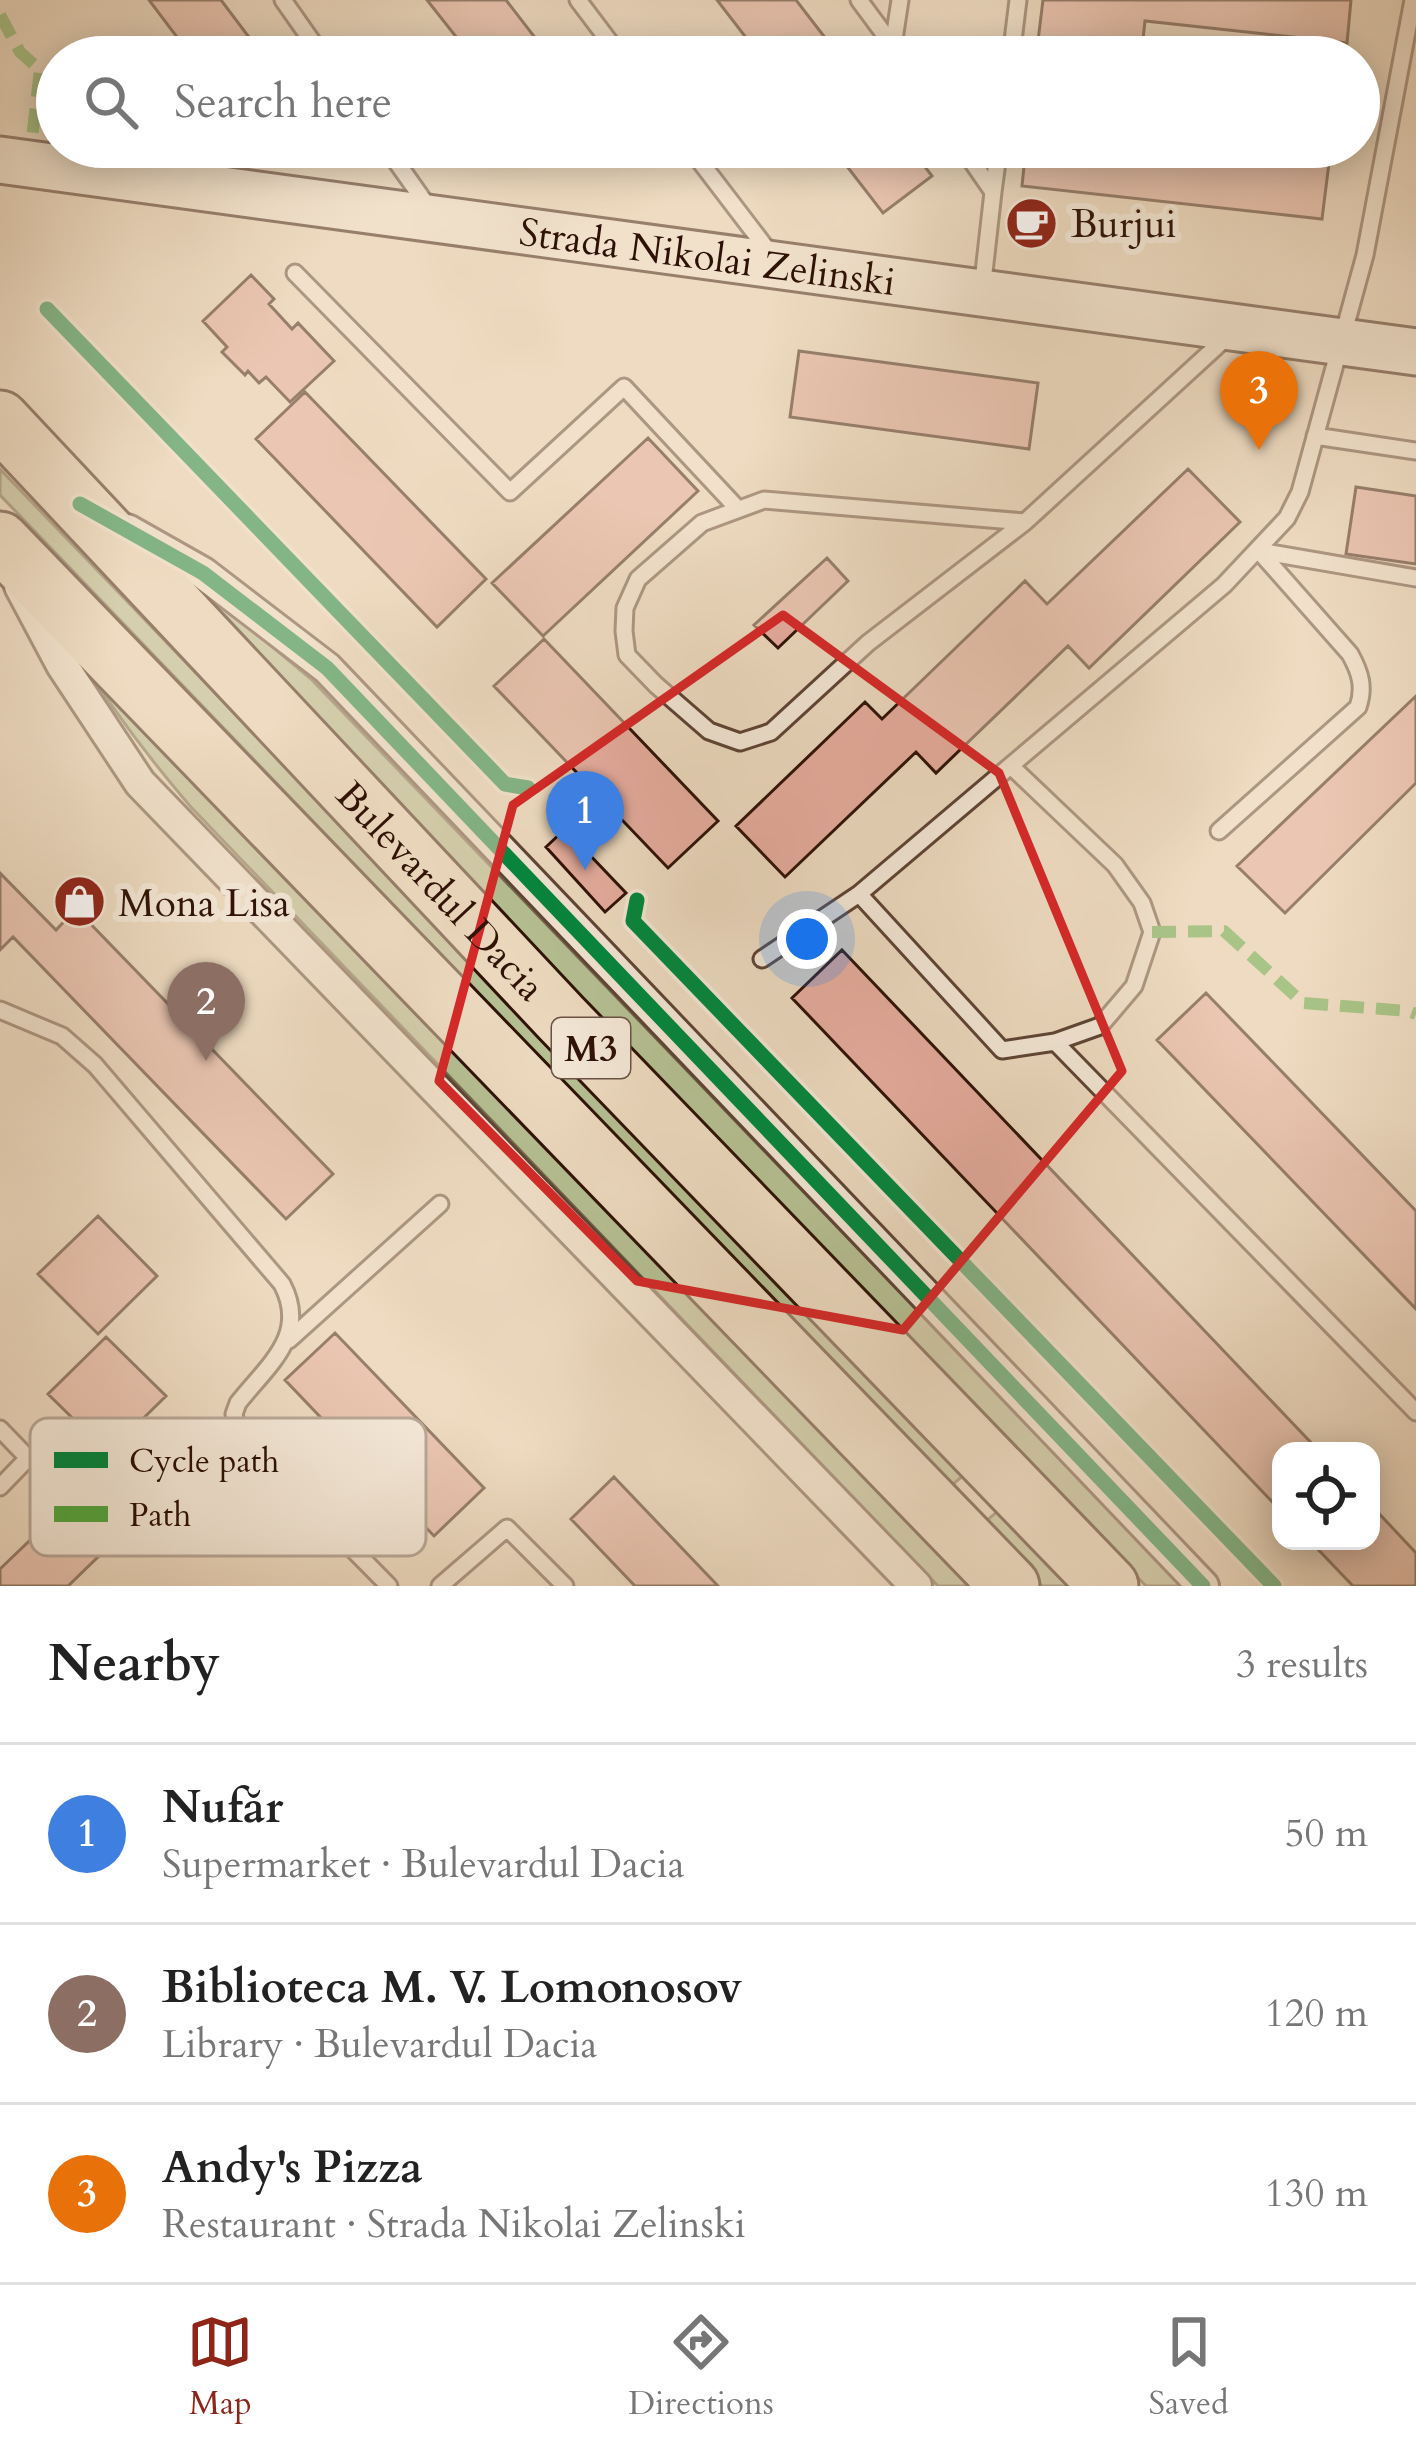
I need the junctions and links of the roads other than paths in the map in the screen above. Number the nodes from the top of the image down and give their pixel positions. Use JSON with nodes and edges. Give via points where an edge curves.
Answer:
{"nodes":[{"id":1,"x":283,"y":0,"type":"edge"},
{"id":2,"x":578,"y":0,"type":"edge"},
{"id":3,"x":859,"y":0,"type":"edge"},
{"id":4,"x":900,"y":0,"type":"edge"},
{"id":5,"x":1018,"y":0,"type":"edge"},
{"id":6,"x":1413,"y":0,"type":"edge"},
{"id":7,"x":308,"y":36,"type":"edge"},
{"id":8,"x":605,"y":36,"type":"edge"},
{"id":9,"x":886,"y":36,"type":"edge"},
{"id":10,"x":898,"y":36,"type":"edge"},
{"id":11,"x":1014,"y":36,"type":"edge"},
{"id":12,"x":0,"y":160,"type":"edge"},
{"id":13,"x":36,"y":165,"type":"edge"},
{"id":14,"x":59,"y":168,"type":"edge"},
{"id":15,"x":401,"y":168,"type":"edge"},
{"id":16,"x":705,"y":168,"type":"edge"},
{"id":17,"x":976,"y":168,"type":"edge"},
{"id":18,"x":996,"y":168,"type":"edge"},
{"id":19,"x":993,"y":192,"type":"junction"},
{"id":20,"x":438,"y":219,"type":"junction"},
{"id":21,"x":778,"y":264,"type":"junction"},
{"id":22,"x":296,"y":273,"type":"dead end"},
{"id":23,"x":981,"y":291,"type":"junction"},
{"id":24,"x":1239,"y":326,"type":"junction"},
{"id":25,"x":1342,"y":341,"type":"junction"},
{"id":26,"x":1416,"y":352,"type":"edge"},
{"id":27,"x":0,"y":420,"type":"edge"},
{"id":28,"x":1315,"y":436,"type":"junction"},
{"id":29,"x":1416,"y":452,"type":"edge"},
{"id":30,"x":80,"y":503,"type":"junction"},
{"id":31,"x":738,"y":508,"type":"junction"},
{"id":32,"x":1025,"y":522,"type":"junction"},
{"id":33,"x":0,"y":545,"type":"edge"},
{"id":34,"x":1259,"y":550,"type":"junction"},
{"id":35,"x":1416,"y":578,"type":"edge"},
{"id":36,"x":1012,"y":767,"type":"junction"},
{"id":37,"x":1219,"y":831,"type":"dead end"},
{"id":38,"x":859,"y":894,"type":"junction"},
{"id":39,"x":762,"y":959,"type":"dead end"},
{"id":40,"x":0,"y":1010,"type":"edge"},
{"id":41,"x":1055,"y":1042,"type":"junction"},
{"id":42,"x":440,"y":1204,"type":"dead end"},
{"id":43,"x":286,"y":1342,"type":"junction"},
{"id":44,"x":1416,"y":1412,"type":"edge"},
{"id":45,"x":235,"y":1418,"type":"edge"},
{"id":46,"x":0,"y":1429,"type":"edge"},
{"id":47,"x":1006,"y":1479,"type":"junction"},
{"id":48,"x":0,"y":1487,"type":"edge"},
{"id":49,"x":953,"y":1526,"type":"junction"},
{"id":50,"x":359,"y":1556,"type":"edge"},
{"id":51,"x":389,"y":1586,"type":"edge"},
{"id":52,"x":440,"y":1586,"type":"edge"},
{"id":53,"x":566,"y":1586,"type":"edge"},
{"id":54,"x":916,"y":1586,"type":"edge"},
{"id":55,"x":1010,"y":1586,"type":"edge"},
{"id":56,"x":1109,"y":1586,"type":"edge"},
{"id":57,"x":1203,"y":1586,"type":"edge"}],
"edges":[{"from":1,"to":7,"type":"lane"},
{"from":2,"to":8,"type":"lane"},
{"from":3,"to":9,"type":"lane"},
{"from":4,"to":10,"type":"lane"},
{"from":5,"to":11,"type":"lane"},
{"from":6,"to":25,"type":"lane"},
{"from":12,"to":13,"type":"street","name":"Strada Nikolai Zelinski"},
{"from":14,"to":20,"type":"street","name":"Strada Nikolai Zelinski"},
{"from":15,"to":20,"type":"lane"},
{"from":16,"to":21,"type":"lane"},
{"from":17,"to":19,"type":"lane"},
{"from":18,"to":19,"type":"lane"},
{"from":19,"to":23,"type":"lane"},
{"from":20,"to":21,"type":"street","name":"Strada Nikolai Zelinski"},
{"from":21,"to":23,"type":"street","name":"Strada Nikolai Zelinski"},
{"from":22,"to":31,"type":"lane","via":[[510,492],[624,387]]},
{"from":23,"to":24,"type":"street","name":"Strada Nikolai Zelinski"},
{"from":24,"to":25,"type":"street","name":"Strada Nikolai Zelinski"},
{"from":24,"to":32,"type":"lane"},
{"from":25,"to":26,"type":"street","name":"Strada Nikolai Zelinski"},
{"from":25,"to":28,"type":"lane"},
{"from":27,"to":30,"type":"highway","name":"Bulevardul Dacia","number":"M3"},
{"from":28,"to":29,"type":"lane"},
{"from":28,"to":34,"type":"lane","via":[[1300,492]]},
{"from":30,"to":47,"type":"highway","name":"Bulevardul Dacia","number":"M3"},
{"from":30,"to":57,"type":"street","name":"Bulevardul Dacia","via":[[203,573],[327,668]]},
{"from":31,"to":32,"type":"lane","via":[[764,500]]},
{"from":31,"to":32,"type":"lane","via":[[702,523],[638,579],[624,631],[627,655],[656,685],[709,731],[740,742],[771,732],[868,643]]},
{"from":33,"to":49,"type":"highway","name":"Bulevardul Dacia","number":"M3"},
{"from":33,"to":54,"type":"street","via":[[62,665],[140,783]]},
{"from":34,"to":35,"type":"lane"},
{"from":34,"to":36,"type":"lane"},
{"from":34,"to":37,"type":"lane","via":[[1350,654],[1363,692],[1358,707]]},
{"from":36,"to":38,"type":"lane"},
{"from":36,"to":41,"type":"lane","via":[[1115,865],[1151,932],[1134,986],[1100,1026]]},
{"from":38,"to":39,"type":"lane"},
{"from":38,"to":41,"type":"lane","via":[[1002,1050]]},
{"from":40,"to":43,"type":"lane","via":[[62,1036],[94,1065],[282,1284],[292,1321]]},
{"from":41,"to":44,"type":"lane"},
{"from":42,"to":43,"type":"lane"},
{"from":43,"to":45,"type":"lane"},
{"from":46,"to":48,"type":"lane","via":[[28,1458]]},
{"from":47,"to":49,"type":"highway"},
{"from":47,"to":56,"type":"highway","name":"Bulevardul Dacia","number":"M3"},
{"from":49,"to":55,"type":"highway","name":"Bulevardul Dacia","number":"M3"},
{"from":50,"to":51,"type":"lane"},
{"from":52,"to":53,"type":"lane","via":[[507,1528]]}]}
